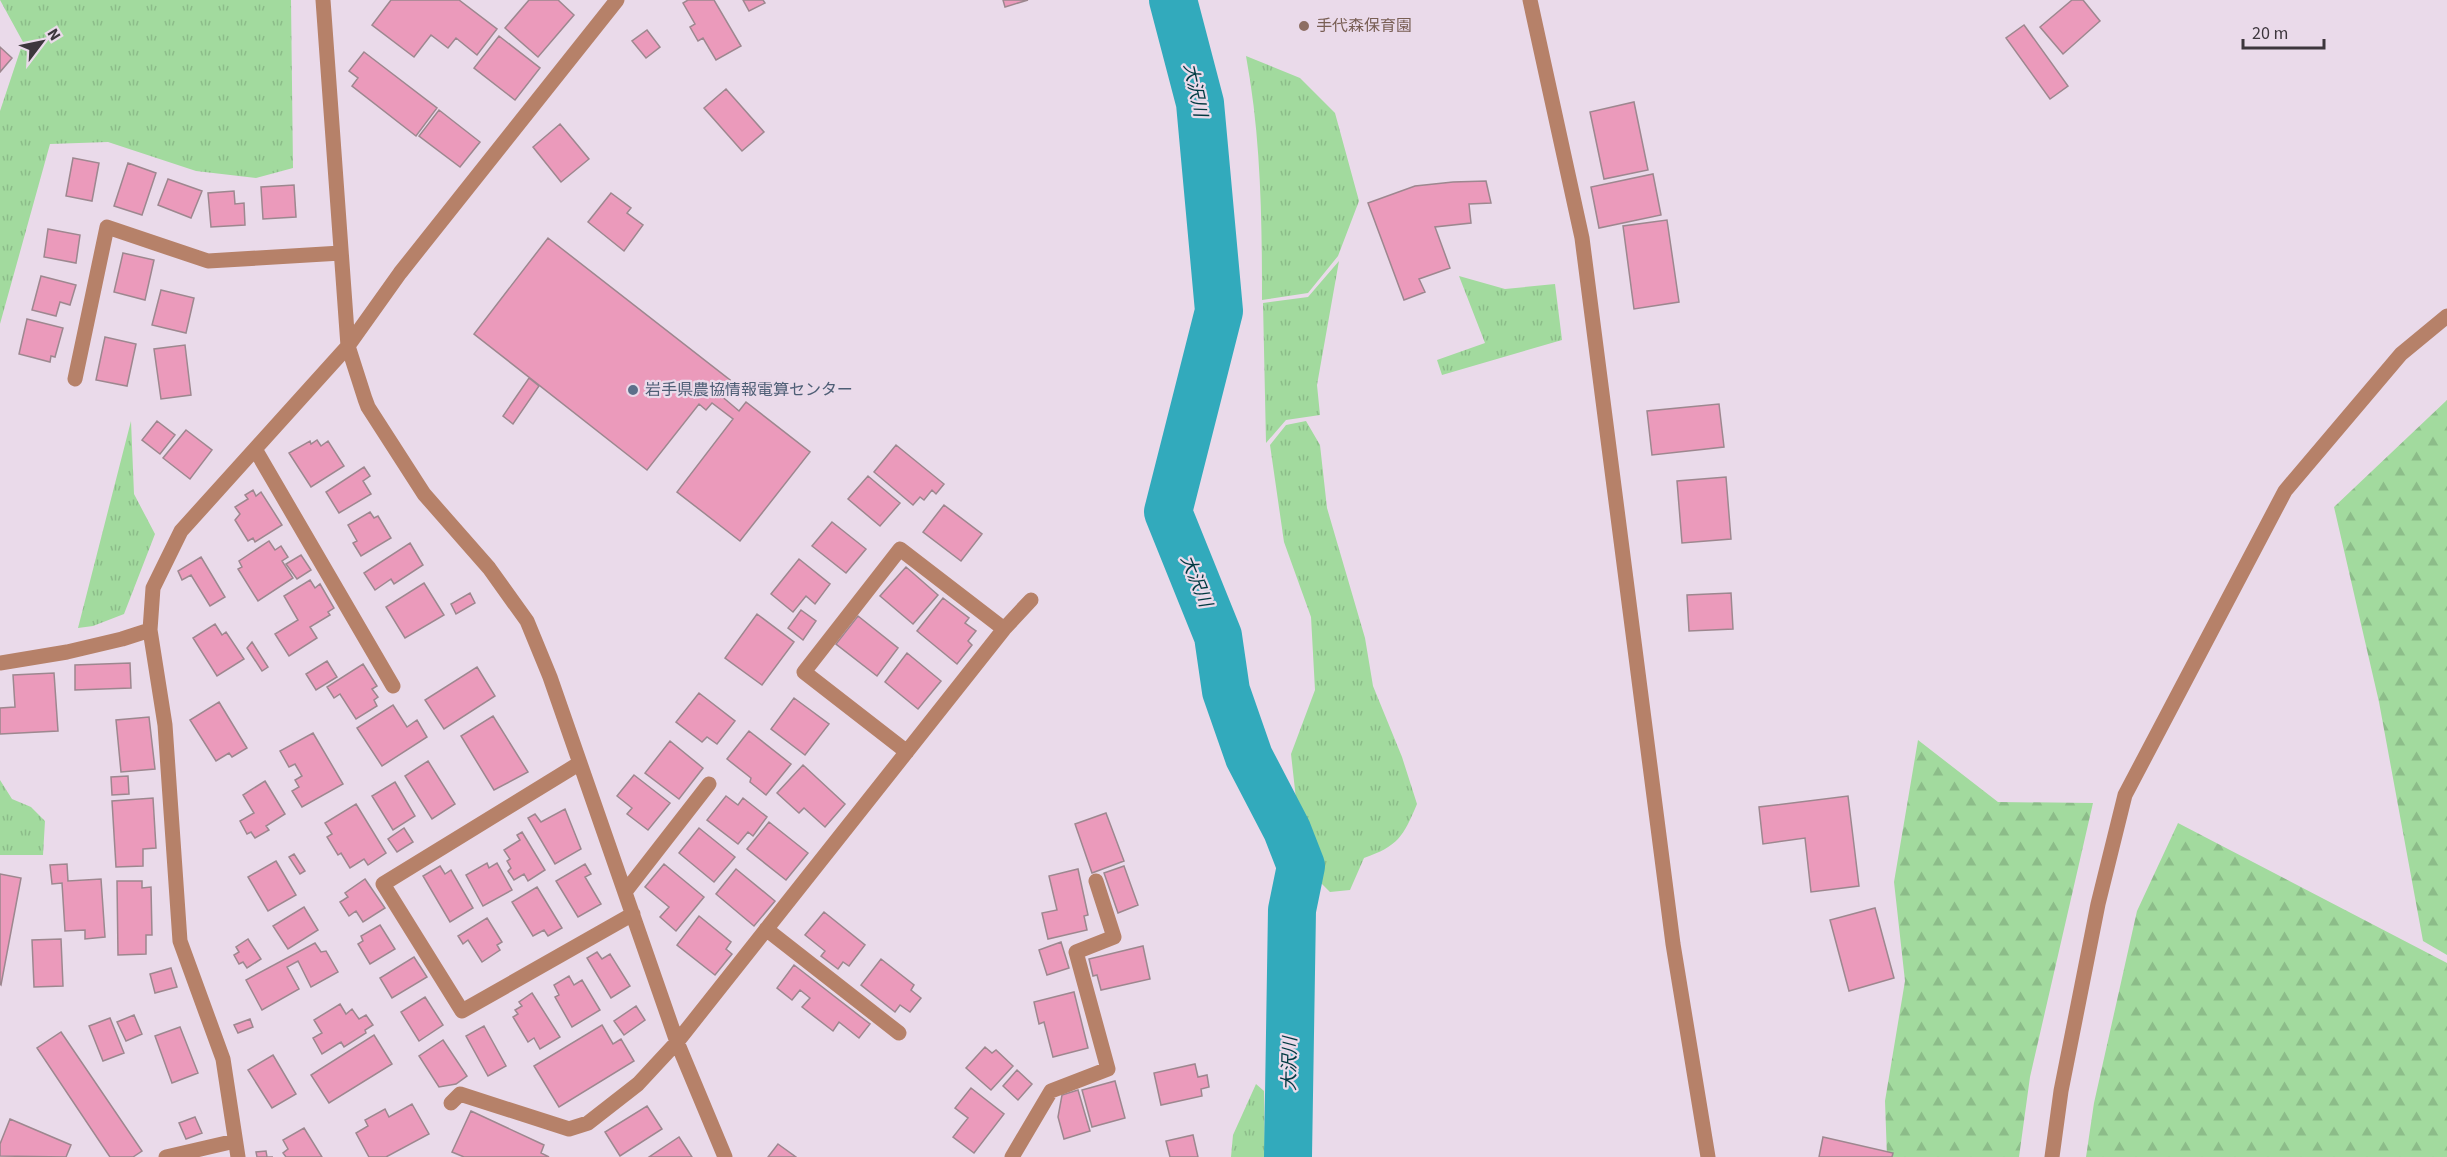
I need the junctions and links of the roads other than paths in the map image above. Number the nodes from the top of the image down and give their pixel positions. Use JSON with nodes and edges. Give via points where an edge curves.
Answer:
{"nodes":[{"id":1,"x":323,"y":0,"type":"edge"},
{"id":2,"x":617,"y":0,"type":"edge"},
{"id":3,"x":1530,"y":0,"type":"edge"},
{"id":4,"x":341,"y":253,"type":"junction"},
{"id":5,"x":2447,"y":316,"type":"edge"},
{"id":6,"x":348,"y":346,"type":"junction"},
{"id":7,"x":75,"y":379,"type":"dead end"},
{"id":8,"x":255,"y":449,"type":"junction"},
{"id":9,"x":1031,"y":600,"type":"dead end"},
{"id":10,"x":1004,"y":629,"type":"junction"},
{"id":11,"x":150,"y":630,"type":"junction"},
{"id":12,"x":0,"y":663,"type":"edge"},
{"id":13,"x":393,"y":686,"type":"dead end"},
{"id":14,"x":907,"y":752,"type":"junction"},
{"id":15,"x":580,"y":763,"type":"junction"},
{"id":16,"x":710,"y":784,"type":"dead end"},
{"id":17,"x":1096,"y":881,"type":"dead end"},
{"id":18,"x":625,"y":892,"type":"junction"},
{"id":19,"x":633,"y":915,"type":"junction"},
{"id":20,"x":766,"y":929,"type":"junction"},
{"id":21,"x":898,"y":1033,"type":"dead end"},
{"id":22,"x":677,"y":1042,"type":"junction"},
{"id":23,"x":451,"y":1103,"type":"dead end"},
{"id":24,"x":235,"y":1141,"type":"junction"},
{"id":25,"x":166,"y":1157,"type":"edge"},
{"id":26,"x":238,"y":1157,"type":"edge"},
{"id":27,"x":725,"y":1157,"type":"edge"},
{"id":28,"x":1012,"y":1157,"type":"edge"},
{"id":29,"x":1708,"y":1157,"type":"edge"},
{"id":30,"x":2052,"y":1157,"type":"edge"}],
"edges":[{"from":1,"to":4,"type":"street"},
{"from":2,"to":6,"type":"street","via":[[400,273]]},
{"from":3,"to":29,"type":"street","via":[[1582,238],[1673,944]]},
{"from":4,"to":6,"type":"street"},
{"from":4,"to":7,"type":"street","via":[[208,261],[107,227]]},
{"from":5,"to":30,"type":"street","via":[[2401,354],[2285,491],[2125,795],[2098,904]]},
{"from":6,"to":8,"type":"street"},
{"from":6,"to":15,"type":"street","via":[[368,407],[424,494],[489,568],[527,621]]},
{"from":8,"to":11,"type":"street","via":[[181,531],[153,588]]},
{"from":8,"to":13,"type":"street"},
{"from":9,"to":10,"type":"street"},
{"from":10,"to":14,"type":"street"},
{"from":10,"to":14,"type":"street","via":[[900,549],[804,672]]},
{"from":11,"to":12,"type":"street","via":[[111,642]]},
{"from":11,"to":24,"type":"street","via":[[165,725],[180,941],[224,1059]]},
{"from":14,"to":20,"type":"street"},
{"from":15,"to":18,"type":"street"},
{"from":15,"to":19,"type":"street","via":[[383,884],[462,1011]]},
{"from":16,"to":18,"type":"street"},
{"from":17,"to":28,"type":"street","via":[[1114,937],[1077,952],[1108,1068],[1051,1091]]},
{"from":18,"to":19,"type":"street"},
{"from":19,"to":22,"type":"street"},
{"from":20,"to":21,"type":"street"},
{"from":20,"to":22,"type":"street"},
{"from":22,"to":23,"type":"street","via":[[638,1084],[588,1123],[569,1129],[460,1094]]},
{"from":22,"to":27,"type":"street"},
{"from":24,"to":25,"type":"street"},
{"from":24,"to":26,"type":"street"}]}
